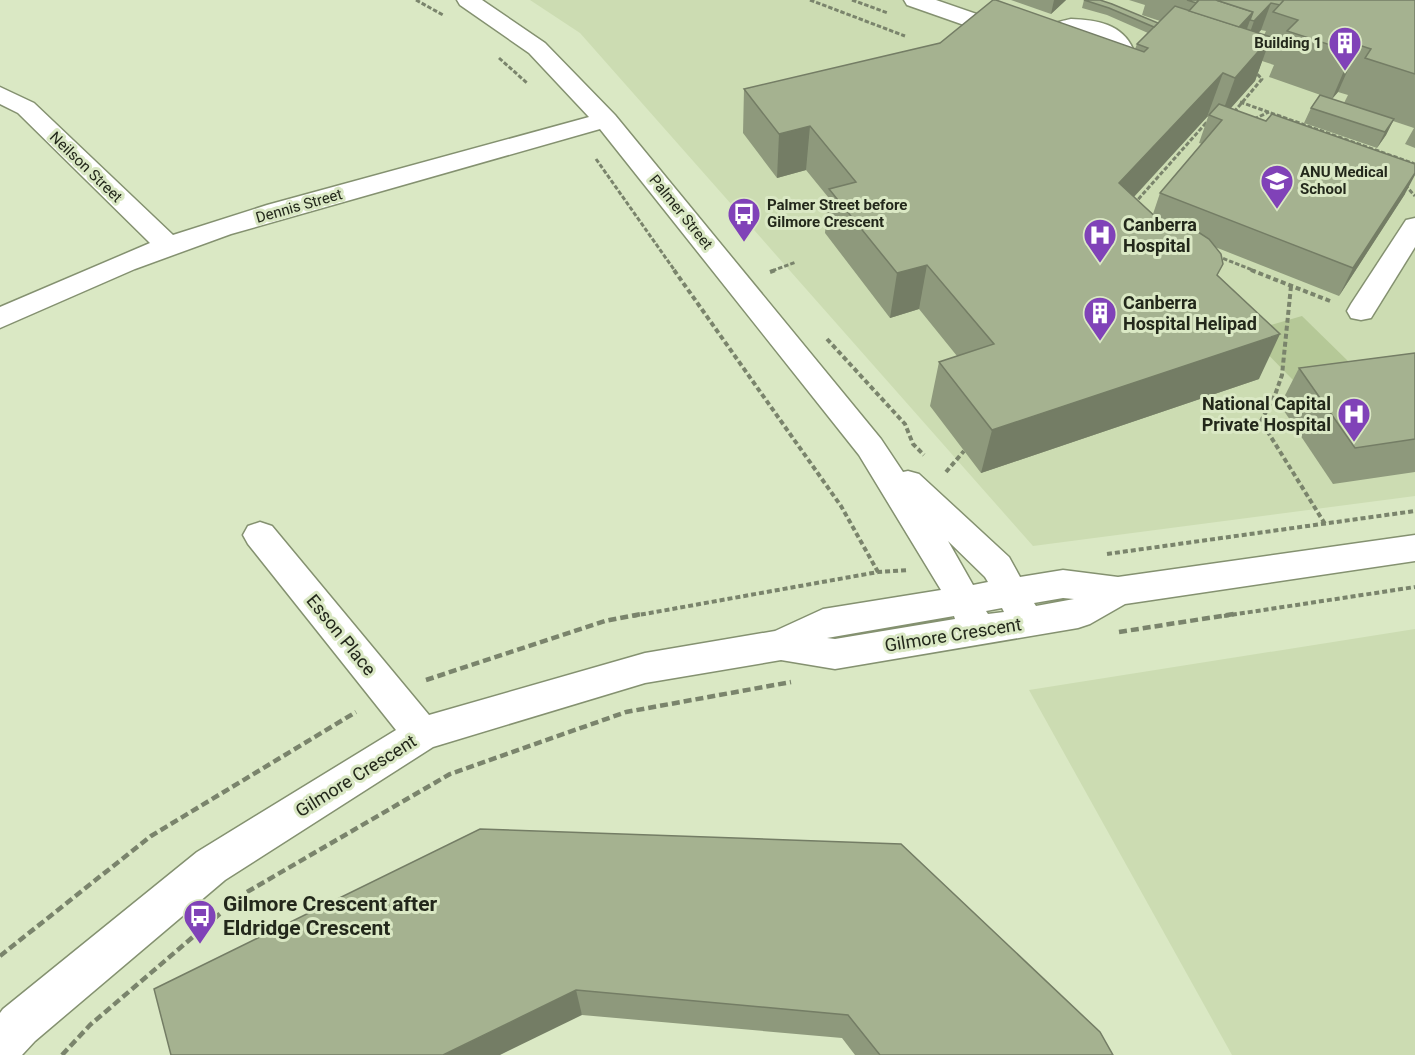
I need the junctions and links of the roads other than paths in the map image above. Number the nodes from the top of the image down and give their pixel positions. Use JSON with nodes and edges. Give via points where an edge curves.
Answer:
{"nodes":[{"id":1,"x":468,"y":0,"type":"edge"},
{"id":2,"x":915,"y":0,"type":"edge"},
{"id":3,"x":1052,"y":41,"type":"edge"},
{"id":4,"x":0,"y":94,"type":"edge"},
{"id":5,"x":606,"y":120,"type":"junction"},
{"id":6,"x":1414,"y":206,"type":"edge"},
{"id":7,"x":168,"y":246,"type":"junction"},
{"id":8,"x":1361,"y":311,"type":"dead end"},
{"id":9,"x":0,"y":318,"type":"edge"},
{"id":10,"x":870,"y":447,"type":"junction"},
{"id":11,"x":260,"y":535,"type":"dead end"},
{"id":12,"x":1415,"y":548,"type":"edge"},
{"id":13,"x":1019,"y":608,"type":"junction"},
{"id":14,"x":970,"y":615,"type":"junction"},
{"id":15,"x":422,"y":734,"type":"junction"},
{"id":16,"x":0,"y":1047,"type":"edge"}],
"edges":[{"from":1,"to":5,"type":"street","name":"Palmer Street","via":[[537,48]]},
{"from":2,"to":3,"type":"street","via":[[1025,39]]},
{"from":4,"to":7,"type":"street","name":"Neilson Street","via":[[26,108]]},
{"from":5,"to":7,"type":"street","name":"Dennis Street"},
{"from":5,"to":10,"type":"street","name":"Palmer Street"},
{"from":6,"to":8,"type":"street"},
{"from":7,"to":9,"type":"street","name":"Dennis Street"},
{"from":10,"to":13,"type":"street","name":"Palmer Street","via":[[997,567]]},
{"from":10,"to":14,"type":"street","name":"Palmer Street","via":[[948,568]]},
{"from":11,"to":15,"type":"street","name":"Esson Place"},
{"from":12,"to":13,"type":"street","name":"Gilmore Crescent","via":[[1118,591],[1078,614]]},
{"from":13,"to":14,"type":"street","name":"Gilmore Crescent"},
{"from":14,"to":15,"type":"street","name":"Gilmore Crescent","via":[[835,654],[781,645],[645,669]]},
{"from":15,"to":16,"type":"street","name":"Gilmore Crescent","via":[[211,866],[19,1026]]}]}
